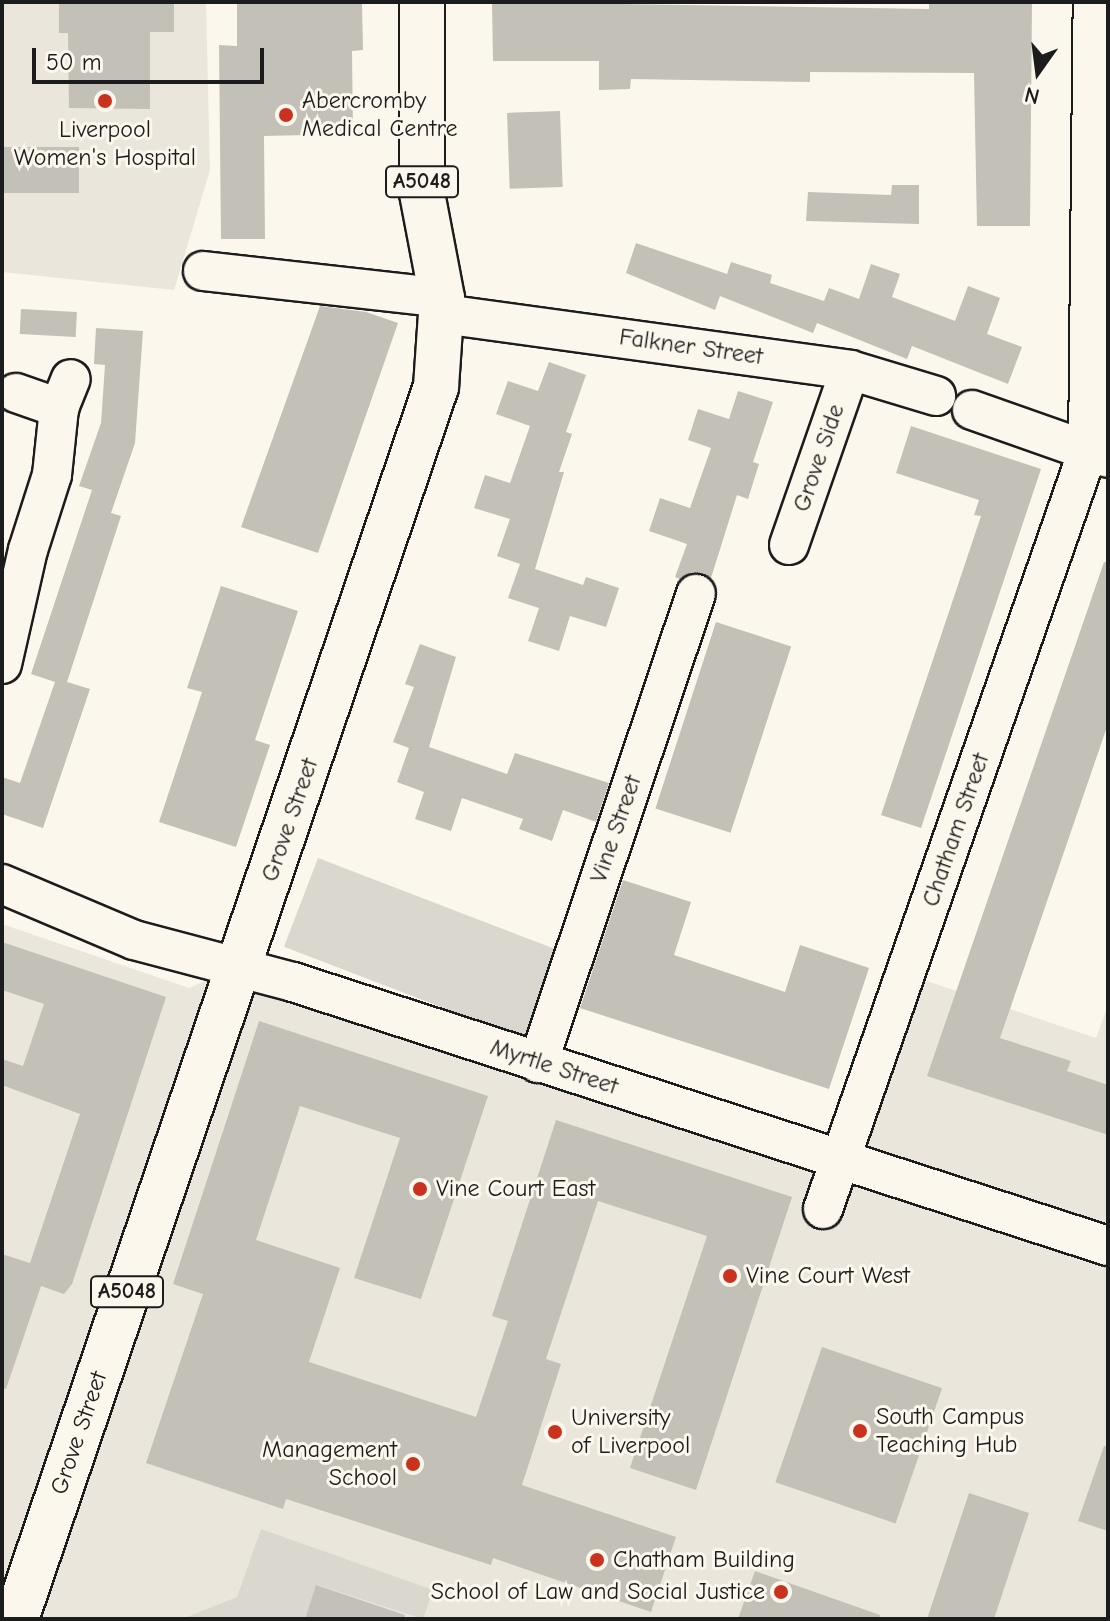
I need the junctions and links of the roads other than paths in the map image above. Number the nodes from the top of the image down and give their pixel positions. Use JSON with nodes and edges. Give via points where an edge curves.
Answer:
{"nodes":[{"id":1,"x":422,"y":2,"type":"edge"},
{"id":2,"x":1093,"y":2,"type":"edge"},
{"id":3,"x":203,"y":271,"type":"dead end"},
{"id":4,"x":442,"y":306,"type":"junction"},
{"id":5,"x":850,"y":370,"type":"junction"},
{"id":6,"x":16,"y":393,"type":"dead end"},
{"id":7,"x":936,"y":396,"type":"dead end"},
{"id":8,"x":972,"y":410,"type":"dead end"},
{"id":9,"x":1098,"y":454,"type":"edge"},
{"id":10,"x":789,"y":545,"type":"dead end"},
{"id":11,"x":15,"y":546,"type":"edge"},
{"id":12,"x":696,"y":594,"type":"dead end"},
{"id":13,"x":2,"y":664,"type":"edge"},
{"id":14,"x":2,"y":884,"type":"edge"},
{"id":15,"x":240,"y":966,"type":"junction"},
{"id":16,"x":538,"y":1063,"type":"junction"},
{"id":17,"x":842,"y":1158,"type":"junction"},
{"id":18,"x":823,"y":1209,"type":"dead end"},
{"id":19,"x":1108,"y":1246,"type":"edge"},
{"id":20,"x":16,"y":1619,"type":"edge"}],
"edges":[{"from":1,"to":4,"type":"main road","name":"Grove Street","number":"A5048","via":[[422,193]]},
{"from":2,"to":9,"type":"street","name":"Chatham Street"},
{"from":3,"to":4,"type":"street","name":"Falkner Street"},
{"from":4,"to":5,"type":"street","name":"Falkner Street"},
{"from":4,"to":15,"type":"main road","name":"Grove Street","number":"A5048","via":[[442,359],[428,420]]},
{"from":5,"to":7,"type":"street","name":"Falkner Street"},
{"from":5,"to":10,"type":"street","name":"Grove Side"},
{"from":6,"to":11,"type":"street","via":[[65,394],[52,475]]},
{"from":8,"to":9,"type":"street"},
{"from":9,"to":17,"type":"street","name":"Chatham Street"},
{"from":11,"to":13,"type":"street"},
{"from":12,"to":16,"type":"street","name":"Vine Street"},
{"from":14,"to":15,"type":"street","name":"Myrtle Street","via":[[134,940]]},
{"from":15,"to":16,"type":"street","name":"Myrtle Street"},
{"from":15,"to":20,"type":"main road","name":"Grove Street","number":"A5048"},
{"from":16,"to":17,"type":"street","name":"Myrtle Street"},
{"from":17,"to":18,"type":"street","name":"Chatham Street"},
{"from":17,"to":19,"type":"street","name":"Myrtle Street"}]}
